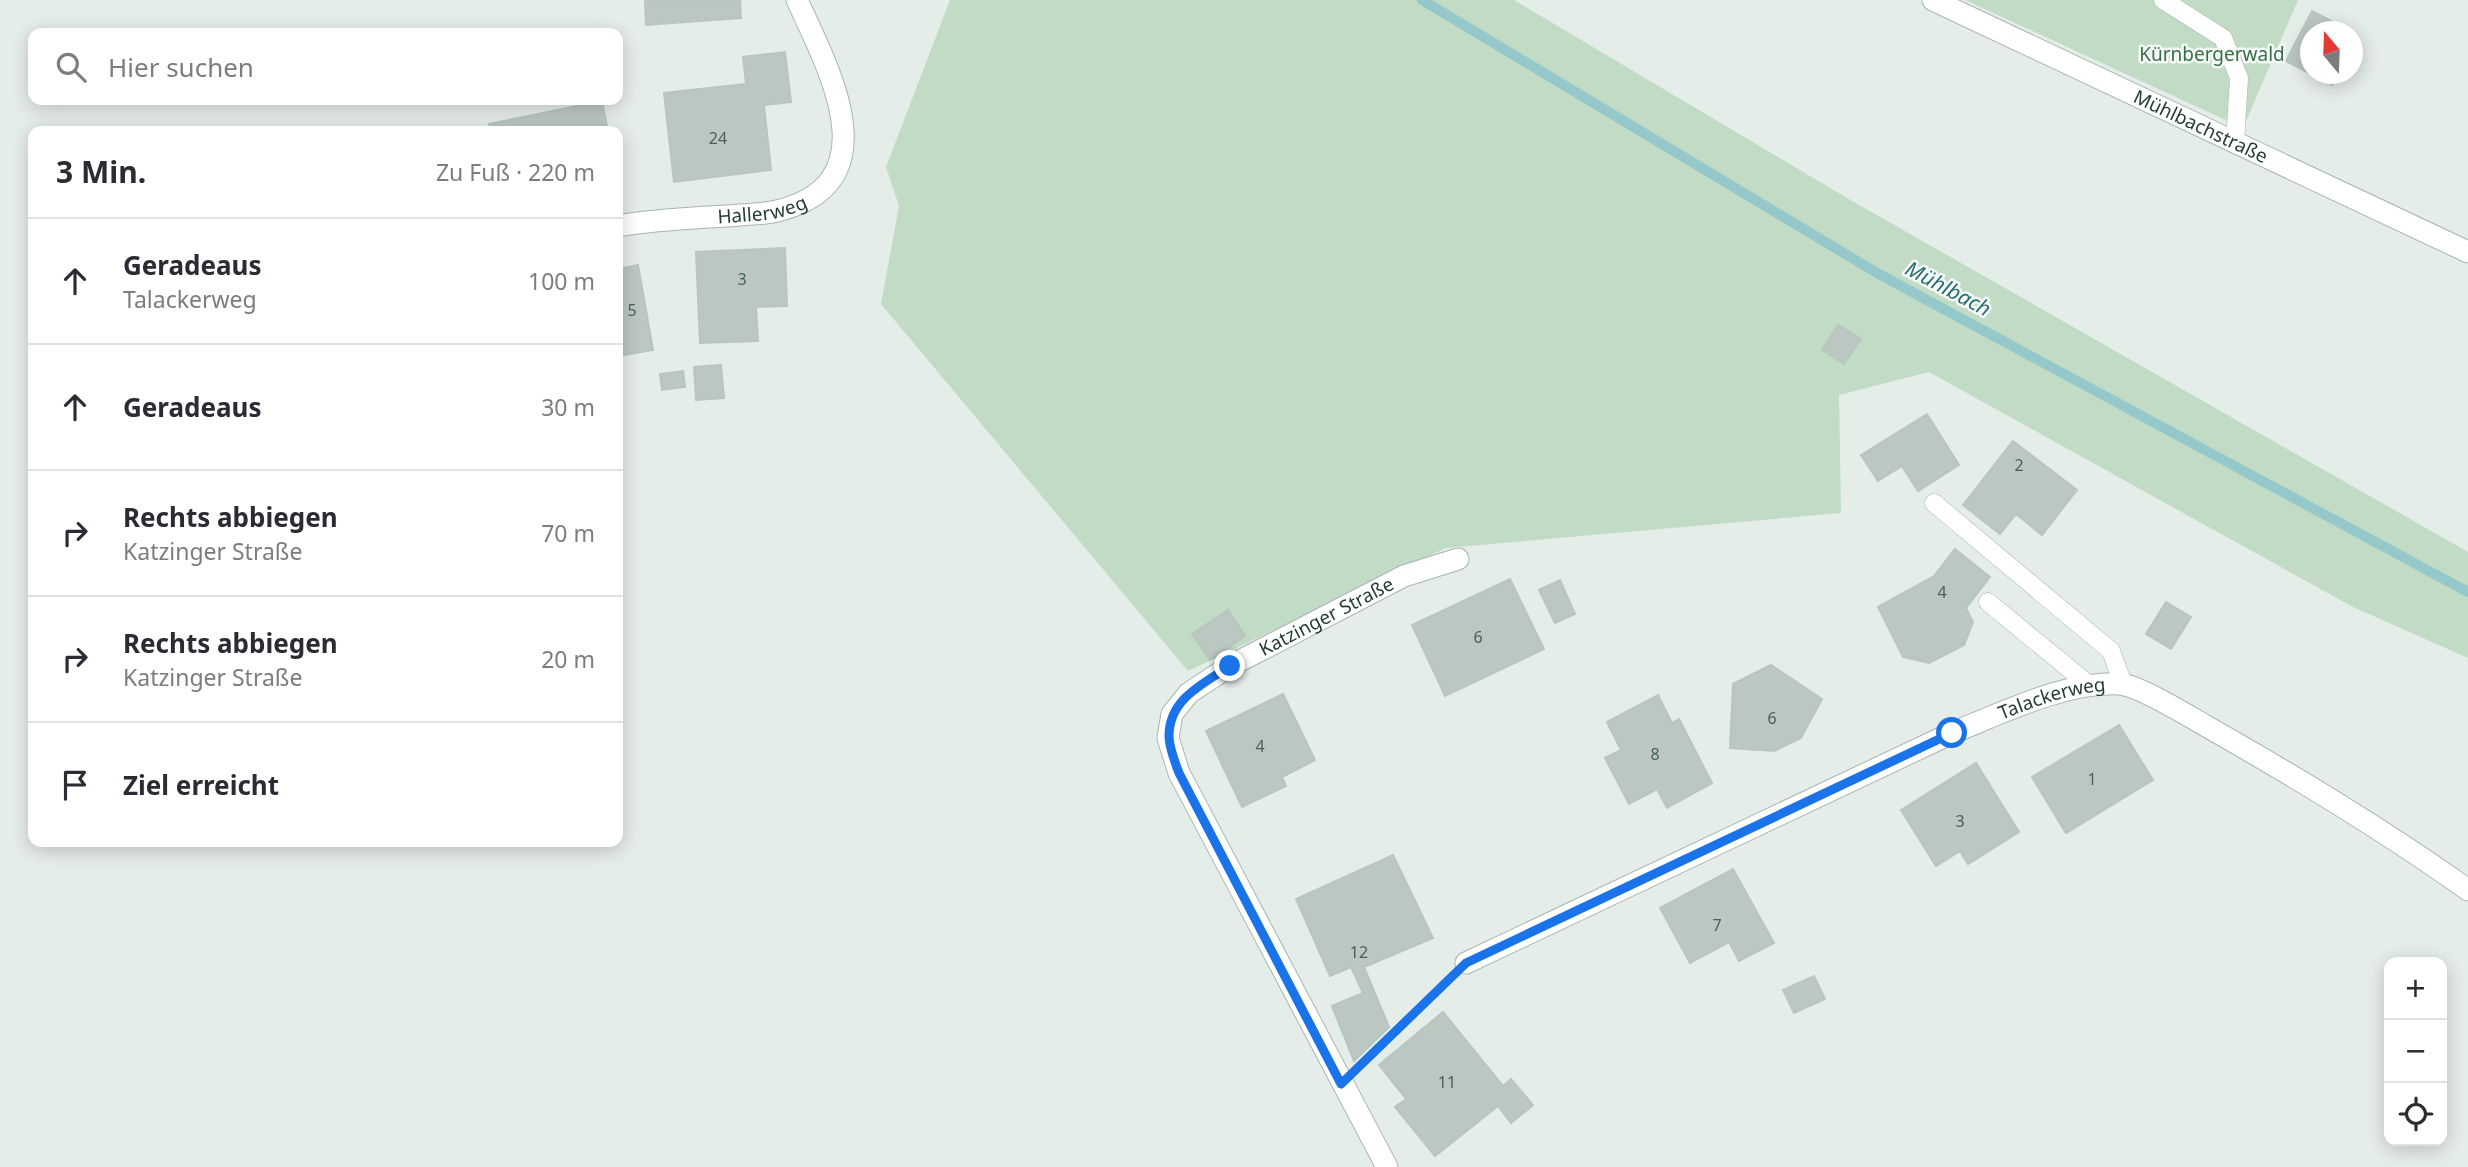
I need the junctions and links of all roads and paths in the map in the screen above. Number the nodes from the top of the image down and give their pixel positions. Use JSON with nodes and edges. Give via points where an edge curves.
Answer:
{"nodes":[{"id":1,"x":797,"y":0,"type":"edge"},
{"id":2,"x":1933,"y":0,"type":"edge"},
{"id":3,"x":2163,"y":0,"type":"edge"},
{"id":4,"x":2235,"y":143,"type":"junction"},
{"id":5,"x":623,"y":226,"type":"edge"},
{"id":6,"x":2468,"y":252,"type":"edge"},
{"id":7,"x":1934,"y":503,"type":"dead end"},
{"id":8,"x":1458,"y":559,"type":"dead end"},
{"id":9,"x":1988,"y":602,"type":"dead end"},
{"id":10,"x":2123,"y":684,"type":"junction"},
{"id":11,"x":2090,"y":685,"type":"junction"},
{"id":12,"x":2468,"y":890,"type":"edge"},
{"id":13,"x":1466,"y":963,"type":"joint"},
{"id":14,"x":1341,"y":1084,"type":"junction"},
{"id":15,"x":1387,"y":1167,"type":"edge"}],
"edges":[{"from":1,"to":5,"type":"street","name":"Hallerweg","via":[[841,106],[841,158],[828,185],[805,202],[775,212]]},
{"from":2,"to":4,"type":"street","name":"Mühlbachstraße"},
{"from":3,"to":4,"type":"lane","via":[[2222,38],[2239,78]]},
{"from":4,"to":6,"type":"street","name":"Mühlbachstraße"},
{"from":7,"to":10,"type":"lane","via":[[2111,652]]},
{"from":8,"to":14,"type":"street","name":"Katzinger Straße","via":[[1404,576],[1230,666],[1189,693],[1172,714],[1168,738],[1179,773]]},
{"from":9,"to":11,"type":"lane"},
{"from":10,"to":11,"type":"street","name":"Talackerweg"},
{"from":10,"to":12,"type":"street","name":"Talackerweg","via":[[2166,703],[2351,811]]},
{"from":11,"to":13,"type":"street","name":"Talackerweg","via":[[1952,733]]},
{"from":13,"to":14,"type":"path"},
{"from":14,"to":15,"type":"street","name":"Katzinger Straße"}]}
